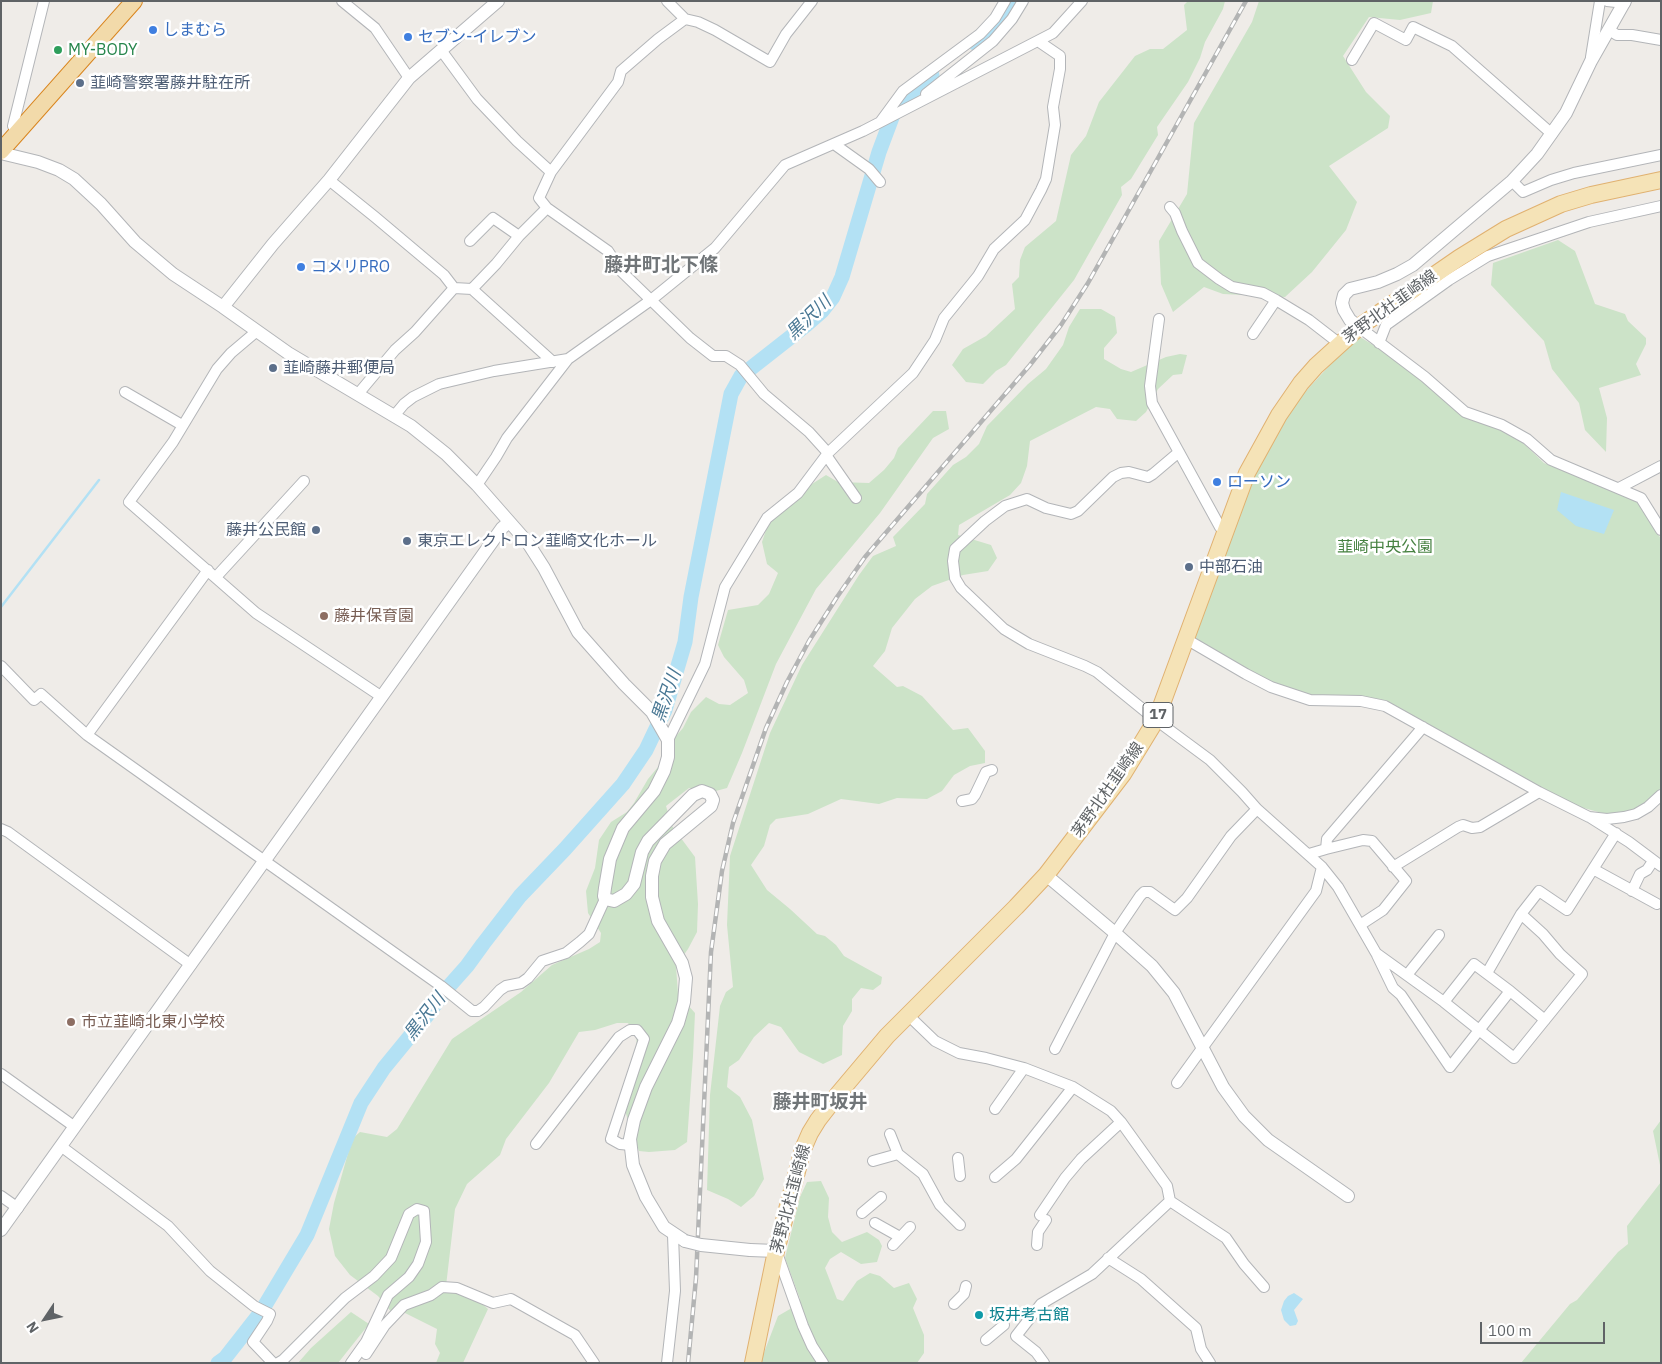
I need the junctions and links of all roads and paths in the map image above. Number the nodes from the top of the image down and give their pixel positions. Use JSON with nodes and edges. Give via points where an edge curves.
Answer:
{"nodes":[{"id":1,"x":44,"y":1,"type":"edge"},
{"id":2,"x":134,"y":1,"type":"edge"},
{"id":3,"x":342,"y":1,"type":"edge"},
{"id":4,"x":498,"y":1,"type":"edge"},
{"id":5,"x":667,"y":1,"type":"edge"},
{"id":6,"x":812,"y":1,"type":"edge"},
{"id":7,"x":1005,"y":1,"type":"edge"},
{"id":8,"x":1023,"y":1,"type":"edge"},
{"id":9,"x":1082,"y":1,"type":"edge"},
{"id":10,"x":1600,"y":1,"type":"edge"},
{"id":11,"x":1607,"y":1,"type":"edge"},
{"id":12,"x":1625,"y":2,"type":"edge"},
{"id":13,"x":685,"y":20,"type":"junction"},
{"id":14,"x":1609,"y":30,"type":"junction"},
{"id":15,"x":1661,"y":40,"type":"edge"},
{"id":16,"x":1038,"y":41,"type":"junction"},
{"id":17,"x":441,"y":50,"type":"junction"},
{"id":18,"x":1352,"y":60,"type":"dead end"},
{"id":19,"x":1590,"y":61,"type":"junction"},
{"id":20,"x":409,"y":78,"type":"junction"},
{"id":21,"x":919,"y":102,"type":"junction"},
{"id":22,"x":882,"y":121,"type":"junction"},
{"id":23,"x":16,"y":133,"type":"junction"},
{"id":24,"x":1552,"y":134,"type":"junction"},
{"id":25,"x":834,"y":144,"type":"junction"},
{"id":26,"x":1,"y":152,"type":"edge"},
{"id":27,"x":1661,"y":155,"type":"edge"},
{"id":28,"x":551,"y":172,"type":"junction"},
{"id":29,"x":875,"y":176,"type":"dead end"},
{"id":30,"x":329,"y":180,"type":"junction"},
{"id":31,"x":1661,"y":180,"type":"edge"},
{"id":32,"x":1512,"y":181,"type":"junction"},
{"id":33,"x":1661,"y":206,"type":"edge"},
{"id":34,"x":1170,"y":207,"type":"dead end"},
{"id":35,"x":547,"y":208,"type":"junction"},
{"id":36,"x":519,"y":236,"type":"junction"},
{"id":37,"x":470,"y":240,"type":"dead end"},
{"id":38,"x":454,"y":288,"type":"junction"},
{"id":39,"x":472,"y":289,"type":"junction"},
{"id":40,"x":651,"y":300,"type":"junction"},
{"id":41,"x":1276,"y":300,"type":"junction"},
{"id":42,"x":223,"y":307,"type":"junction"},
{"id":43,"x":1159,"y":319,"type":"dead end"},
{"id":44,"x":1359,"y":327,"type":"junction"},
{"id":45,"x":257,"y":331,"type":"junction"},
{"id":46,"x":1253,"y":334,"type":"dead end"},
{"id":47,"x":1379,"y":343,"type":"junction"},
{"id":48,"x":1340,"y":344,"type":"junction"},
{"id":49,"x":568,"y":359,"type":"junction"},
{"id":50,"x":553,"y":362,"type":"junction"},
{"id":51,"x":125,"y":392,"type":"dead end"},
{"id":52,"x":358,"y":394,"type":"junction"},
{"id":53,"x":394,"y":416,"type":"junction"},
{"id":54,"x":182,"y":425,"type":"junction"},
{"id":55,"x":1179,"y":452,"type":"junction"},
{"id":56,"x":827,"y":454,"type":"junction"},
{"id":57,"x":1661,"y":466,"type":"edge"},
{"id":58,"x":304,"y":481,"type":"dead end"},
{"id":59,"x":477,"y":485,"type":"junction"},
{"id":60,"x":1619,"y":488,"type":"junction"},
{"id":61,"x":856,"y":498,"type":"dead end"},
{"id":62,"x":508,"y":522,"type":"junction"},
{"id":63,"x":1226,"y":529,"type":"junction"},
{"id":64,"x":1661,"y":530,"type":"edge"},
{"id":65,"x":208,"y":570,"type":"junction"},
{"id":66,"x":216,"y":577,"type":"junction"},
{"id":67,"x":1186,"y":639,"type":"junction"},
{"id":68,"x":1,"y":666,"type":"edge"},
{"id":69,"x":382,"y":697,"type":"junction"},
{"id":70,"x":1156,"y":720,"type":"junction"},
{"id":71,"x":1423,"y":727,"type":"junction"},
{"id":72,"x":86,"y":735,"type":"junction"},
{"id":73,"x":665,"y":735,"type":"junction"},
{"id":74,"x":992,"y":770,"type":"dead end"},
{"id":75,"x":1539,"y":792,"type":"junction"},
{"id":76,"x":1661,"y":795,"type":"edge"},
{"id":77,"x":962,"y":801,"type":"dead end"},
{"id":78,"x":1257,"y":810,"type":"junction"},
{"id":79,"x":1589,"y":817,"type":"junction"},
{"id":80,"x":1,"y":830,"type":"edge"},
{"id":81,"x":1616,"y":833,"type":"junction"},
{"id":82,"x":1326,"y":849,"type":"junction"},
{"id":83,"x":1309,"y":854,"type":"junction"},
{"id":84,"x":266,"y":861,"type":"junction"},
{"id":85,"x":1657,"y":863,"type":"edge"},
{"id":86,"x":1322,"y":867,"type":"junction"},
{"id":87,"x":1393,"y":867,"type":"junction"},
{"id":88,"x":1593,"y":869,"type":"junction"},
{"id":89,"x":1046,"y":875,"type":"junction"},
{"id":90,"x":1632,"y":890,"type":"junction"},
{"id":91,"x":606,"y":898,"type":"junction"},
{"id":92,"x":1657,"y":904,"type":"dead end"},
{"id":93,"x":1521,"y":914,"type":"junction"},
{"id":94,"x":1360,"y":925,"type":"junction"},
{"id":95,"x":1115,"y":933,"type":"junction"},
{"id":96,"x":1439,"y":935,"type":"dead end"},
{"id":97,"x":1376,"y":953,"type":"junction"},
{"id":98,"x":191,"y":965,"type":"junction"},
{"id":99,"x":1487,"y":973,"type":"junction"},
{"id":100,"x":1407,"y":975,"type":"junction"},
{"id":101,"x":1510,"y":991,"type":"junction"},
{"id":102,"x":1444,"y":1002,"type":"junction"},
{"id":103,"x":908,"y":1015,"type":"junction"},
{"id":104,"x":1545,"y":1020,"type":"junction"},
{"id":105,"x":1479,"y":1030,"type":"junction"},
{"id":106,"x":1056,"y":1048,"type":"dead end"},
{"id":107,"x":1202,"y":1049,"type":"junction"},
{"id":108,"x":1024,"y":1068,"type":"junction"},
{"id":109,"x":1,"y":1074,"type":"edge"},
{"id":110,"x":1177,"y":1083,"type":"dead end"},
{"id":111,"x":1073,"y":1087,"type":"junction"},
{"id":112,"x":995,"y":1109,"type":"dead end"},
{"id":113,"x":1121,"y":1122,"type":"junction"},
{"id":114,"x":75,"y":1127,"type":"junction"},
{"id":115,"x":890,"y":1134,"type":"dead end"},
{"id":116,"x":536,"y":1144,"type":"dead end"},
{"id":117,"x":631,"y":1145,"type":"junction"},
{"id":118,"x":62,"y":1147,"type":"junction"},
{"id":119,"x":898,"y":1154,"type":"junction"},
{"id":120,"x":958,"y":1158,"type":"dead end"},
{"id":121,"x":873,"y":1161,"type":"dead end"},
{"id":122,"x":960,"y":1176,"type":"dead end"},
{"id":123,"x":995,"y":1177,"type":"dead end"},
{"id":124,"x":1,"y":1196,"type":"edge"},
{"id":125,"x":1348,"y":1196,"type":"dead end"},
{"id":126,"x":882,"y":1197,"type":"dead end"},
{"id":127,"x":1170,"y":1201,"type":"junction"},
{"id":128,"x":18,"y":1208,"type":"junction"},
{"id":129,"x":862,"y":1213,"type":"dead end"},
{"id":130,"x":874,"y":1223,"type":"dead end"},
{"id":131,"x":960,"y":1225,"type":"dead end"},
{"id":132,"x":910,"y":1226,"type":"dead end"},
{"id":133,"x":1,"y":1230,"type":"edge"},
{"id":134,"x":673,"y":1234,"type":"junction"},
{"id":135,"x":1037,"y":1244,"type":"dead end"},
{"id":136,"x":776,"y":1251,"type":"junction"},
{"id":137,"x":1108,"y":1258,"type":"junction"},
{"id":138,"x":966,"y":1286,"type":"dead end"},
{"id":139,"x":1264,"y":1287,"type":"dead end"},
{"id":140,"x":954,"y":1304,"type":"dead end"},
{"id":141,"x":1004,"y":1325,"type":"dead end"},
{"id":142,"x":986,"y":1340,"type":"dead end"},
{"id":143,"x":354,"y":1360,"type":"edge"},
{"id":144,"x":273,"y":1363,"type":"edge"},
{"id":145,"x":278,"y":1363,"type":"edge"},
{"id":146,"x":594,"y":1363,"type":"edge"},
{"id":147,"x":667,"y":1363,"type":"edge"},
{"id":148,"x":753,"y":1363,"type":"edge"},
{"id":149,"x":822,"y":1363,"type":"edge"},
{"id":150,"x":1044,"y":1363,"type":"edge"},
{"id":151,"x":1210,"y":1363,"type":"edge"}],
"edges":[{"from":1,"to":23,"type":"street","via":[[12,126]]},
{"from":2,"to":23,"type":"highway"},
{"from":3,"to":20,"type":"street","via":[[375,28]]},
{"from":4,"to":17,"type":"street"},
{"from":5,"to":13,"type":"street"},
{"from":6,"to":13,"type":"street","via":[[786,34],[770,62],[715,30]]},
{"from":7,"to":22,"type":"street","via":[[980,34],[904,91]]},
{"from":8,"to":21,"type":"street","via":[[993,40]]},
{"from":9,"to":16,"type":"street","via":[[1053,33]]},
{"from":10,"to":19,"type":"street"},
{"from":11,"to":12,"type":"street"},
{"from":12,"to":14,"type":"street"},
{"from":13,"to":28,"type":"street","via":[[621,72],[618,82]]},
{"from":14,"to":15,"type":"street","via":[[1617,35]]},
{"from":14,"to":19,"type":"street"},
{"from":16,"to":21,"type":"street"},
{"from":16,"to":56,"type":"street","via":[[1060,56],[1053,107],[1055,125],[1042,190],[1025,220],[994,249],[978,276],[944,318],[935,340],[913,373]]},
{"from":17,"to":20,"type":"street"},
{"from":17,"to":28,"type":"street","via":[[477,99]]},
{"from":18,"to":24,"type":"street","via":[[1374,23],[1406,40],[1413,27],[1452,46]]},
{"from":19,"to":24,"type":"street","via":[[1566,113]]},
{"from":20,"to":30,"type":"street"},
{"from":21,"to":22,"type":"street"},
{"from":22,"to":25,"type":"street"},
{"from":23,"to":26,"type":"highway"},
{"from":24,"to":32,"type":"street"},
{"from":25,"to":29,"type":"street"},
{"from":25,"to":40,"type":"street","via":[[785,165],[715,248]]},
{"from":26,"to":42,"type":"street","via":[[38,162],[74,179],[150,256]]},
{"from":27,"to":32,"type":"street","via":[[1574,173],[1523,192]]},
{"from":28,"to":35,"type":"street","via":[[539,198]]},
{"from":30,"to":38,"type":"street","via":[[444,275]]},
{"from":30,"to":42,"type":"street"},
{"from":31,"to":44,"type":"main road","name":"茅野北杜韮崎線","number":"17","via":[[1591,195],[1506,229]]},
{"from":32,"to":44,"type":"street","via":[[1413,265],[1384,279],[1350,289],[1342,303],[1350,320]]},
{"from":33,"to":47,"type":"street","via":[[1589,222],[1488,256],[1386,325]]},
{"from":34,"to":41,"type":"street","via":[[1198,263],[1232,287],[1263,293]]},
{"from":35,"to":36,"type":"street"},
{"from":35,"to":40,"type":"street","via":[[608,251],[622,272]]},
{"from":36,"to":37,"type":"street","via":[[493,218]]},
{"from":36,"to":39,"type":"street"},
{"from":38,"to":39,"type":"street"},
{"from":38,"to":52,"type":"street"},
{"from":39,"to":50,"type":"street"},
{"from":40,"to":49,"type":"street"},
{"from":40,"to":56,"type":"street","via":[[713,356],[726,356],[740,365],[764,394],[809,432]]},
{"from":41,"to":46,"type":"street"},
{"from":41,"to":48,"type":"street"},
{"from":42,"to":45,"type":"street"},
{"from":43,"to":55,"type":"street","via":[[1150,386],[1152,403]]},
{"from":44,"to":47,"type":"street"},
{"from":44,"to":48,"type":"main road","name":"茅野北杜韮崎線","number":"17"},
{"from":45,"to":52,"type":"street"},
{"from":45,"to":54,"type":"street","via":[[217,369]]},
{"from":47,"to":60,"type":"street","via":[[1410,364],[1465,412],[1527,439],[1551,460]]},
{"from":48,"to":63,"type":"main road","name":"茅野北杜韮崎線","number":"17","via":[[1301,383],[1279,415],[1247,473]]},
{"from":49,"to":50,"type":"street"},
{"from":49,"to":59,"type":"street","via":[[507,438]]},
{"from":50,"to":53,"type":"street","via":[[439,384],[413,397]]},
{"from":51,"to":54,"type":"street"},
{"from":52,"to":53,"type":"street"},
{"from":53,"to":59,"type":"street","via":[[446,454]]},
{"from":54,"to":65,"type":"street","via":[[129,502]]},
{"from":55,"to":63,"type":"street","via":[[1220,527]]},
{"from":55,"to":70,"type":"street","via":[[1148,477],[1129,472],[1113,477],[1071,514],[1027,499],[1005,506],[955,549],[953,561],[955,578],[961,588],[1004,628],[1028,644],[1097,672]]},
{"from":56,"to":61,"type":"street"},
{"from":56,"to":73,"type":"street","via":[[798,493],[766,518],[733,572],[725,587],[705,664]]},
{"from":57,"to":60,"type":"street"},
{"from":58,"to":66,"type":"street"},
{"from":59,"to":62,"type":"street"},
{"from":60,"to":64,"type":"street","via":[[1641,498]]},
{"from":62,"to":69,"type":"street"},
{"from":62,"to":73,"type":"street","via":[[528,543],[544,568],[578,632],[652,712]]},
{"from":63,"to":67,"type":"main road","name":"茅野北杜韮崎線","number":"17"},
{"from":65,"to":66,"type":"street"},
{"from":65,"to":72,"type":"street"},
{"from":66,"to":69,"type":"street","via":[[268,622]]},
{"from":67,"to":70,"type":"main road","name":"茅野北杜韮崎線","number":"17"},
{"from":67,"to":71,"type":"street","via":[[1271,687],[1310,700],[1361,701],[1385,706]]},
{"from":68,"to":72,"type":"street","via":[[34,700],[41,694]]},
{"from":69,"to":84,"type":"street"},
{"from":70,"to":78,"type":"street","via":[[1210,760]]},
{"from":70,"to":89,"type":"main road","name":"茅野北杜韮崎線","number":"17","via":[[1123,774]]},
{"from":71,"to":75,"type":"street"},
{"from":71,"to":82,"type":"street","via":[[1327,839]]},
{"from":72,"to":84,"type":"street"},
{"from":73,"to":91,"type":"street","via":[[668,757],[664,771],[654,791],[623,828],[610,859]]},
{"from":74,"to":77,"type":"street","via":[[986,772],[972,799]]},
{"from":75,"to":79,"type":"street"},
{"from":75,"to":87,"type":"street","via":[[1480,827],[1458,827]]},
{"from":76,"to":79,"type":"street","via":[[1648,808],[1630,816]]},
{"from":78,"to":83,"type":"street"},
{"from":78,"to":95,"type":"street","via":[[1231,836],[1187,898],[1174,910],[1150,892],[1144,892]]},
{"from":79,"to":81,"type":"street"},
{"from":80,"to":98,"type":"street"},
{"from":81,"to":85,"type":"street"},
{"from":81,"to":88,"type":"street"},
{"from":82,"to":83,"type":"street"},
{"from":82,"to":87,"type":"street","via":[[1363,840],[1372,842]]},
{"from":83,"to":86,"type":"street"},
{"from":84,"to":91,"type":"street","via":[[472,1011],[484,1007],[506,986],[521,983],[542,961],[566,953],[589,934]]},
{"from":84,"to":98,"type":"street"},
{"from":85,"to":90,"type":"street","via":[[1640,874]]},
{"from":86,"to":94,"type":"street"},
{"from":86,"to":107,"type":"street","via":[[1316,892]]},
{"from":87,"to":94,"type":"street","via":[[1406,881],[1383,910]]},
{"from":88,"to":90,"type":"street"},
{"from":88,"to":93,"type":"street","via":[[1567,910],[1539,891]]},
{"from":89,"to":95,"type":"street"},
{"from":89,"to":103,"type":"main road","name":"茅野北杜韮崎線","number":"17"},
{"from":90,"to":92,"type":"street"},
{"from":91,"to":117,"type":"street","via":[[614,901],[634,884],[642,852],[660,827],[693,795],[702,791],[710,794],[711,806],[665,844],[655,861],[652,897],[658,921],[682,963],[686,978],[684,1002],[678,1023],[646,1087],[634,1120]]},
{"from":93,"to":99,"type":"street"},
{"from":93,"to":104,"type":"street","via":[[1582,974]]},
{"from":94,"to":97,"type":"street"},
{"from":95,"to":106,"type":"street"},
{"from":95,"to":107,"type":"street","via":[[1152,966],[1174,993]]},
{"from":96,"to":100,"type":"street"},
{"from":97,"to":100,"type":"street"},
{"from":97,"to":105,"type":"street","via":[[1393,988],[1450,1067]]},
{"from":98,"to":114,"type":"street"},
{"from":99,"to":101,"type":"street"},
{"from":99,"to":102,"type":"street","via":[[1474,964]]},
{"from":100,"to":102,"type":"street"},
{"from":101,"to":104,"type":"street"},
{"from":101,"to":105,"type":"street"},
{"from":102,"to":105,"type":"street"},
{"from":103,"to":108,"type":"street","via":[[935,1041],[959,1053]]},
{"from":103,"to":136,"type":"main road","name":"茅野北杜韮崎線","number":"17","via":[[838,1093],[810,1133]]},
{"from":104,"to":105,"type":"street","via":[[1514,1058]]},
{"from":107,"to":110,"type":"street"},
{"from":107,"to":125,"type":"street","via":[[1244,1116],[1268,1140]]},
{"from":108,"to":111,"type":"street"},
{"from":108,"to":112,"type":"street"},
{"from":109,"to":114,"type":"street"},
{"from":111,"to":113,"type":"street","via":[[1111,1111]]},
{"from":111,"to":123,"type":"street","via":[[1016,1159]]},
{"from":113,"to":127,"type":"street","via":[[1167,1186]]},
{"from":113,"to":135,"type":"street","via":[[1065,1178],[1043,1217]]},
{"from":114,"to":118,"type":"street"},
{"from":115,"to":119,"type":"street"},
{"from":116,"to":117,"type":"street","via":[[619,1037],[630,1030],[637,1030],[644,1039],[611,1138],[620,1144]]},
{"from":117,"to":134,"type":"street","via":[[633,1165],[646,1197],[664,1227]]},
{"from":118,"to":128,"type":"street"},
{"from":118,"to":144,"type":"street","via":[[168,1226],[210,1271],[270,1314],[253,1342]]},
{"from":119,"to":121,"type":"street"},
{"from":119,"to":131,"type":"street","via":[[923,1174],[940,1206]]},
{"from":120,"to":122,"type":"street"},
{"from":124,"to":128,"type":"street"},
{"from":126,"to":129,"type":"street"},
{"from":127,"to":137,"type":"street"},
{"from":127,"to":139,"type":"street","via":[[1226,1238]]},
{"from":128,"to":133,"type":"street"},
{"from":130,"to":132,"type":"street","via":[[896,1241]]},
{"from":134,"to":136,"type":"street","bridge":true,"via":[[701,1245]]},
{"from":134,"to":147,"type":"street","via":[[675,1291]]},
{"from":136,"to":148,"type":"main road","name":"茅野北杜韮崎線","number":"17"},
{"from":136,"to":149,"type":"street","via":[[803,1326]]},
{"from":137,"to":150,"type":"street","via":[[1092,1274],[1041,1304],[1016,1336]]},
{"from":137,"to":151,"type":"street","via":[[1141,1279],[1196,1328],[1201,1349]]},
{"from":138,"to":140,"type":"street","via":[[964,1294]]},
{"from":141,"to":142,"type":"street"},
{"from":143,"to":145,"type":"street","via":[[388,1295],[409,1277],[418,1264],[426,1242],[424,1211],[417,1209],[409,1214],[391,1258],[374,1276],[345,1298]]},
{"from":143,"to":146,"type":"street","via":[[365,1356],[385,1325],[404,1305],[431,1295],[442,1287],[457,1288],[493,1303],[511,1299],[575,1335]]}]}
